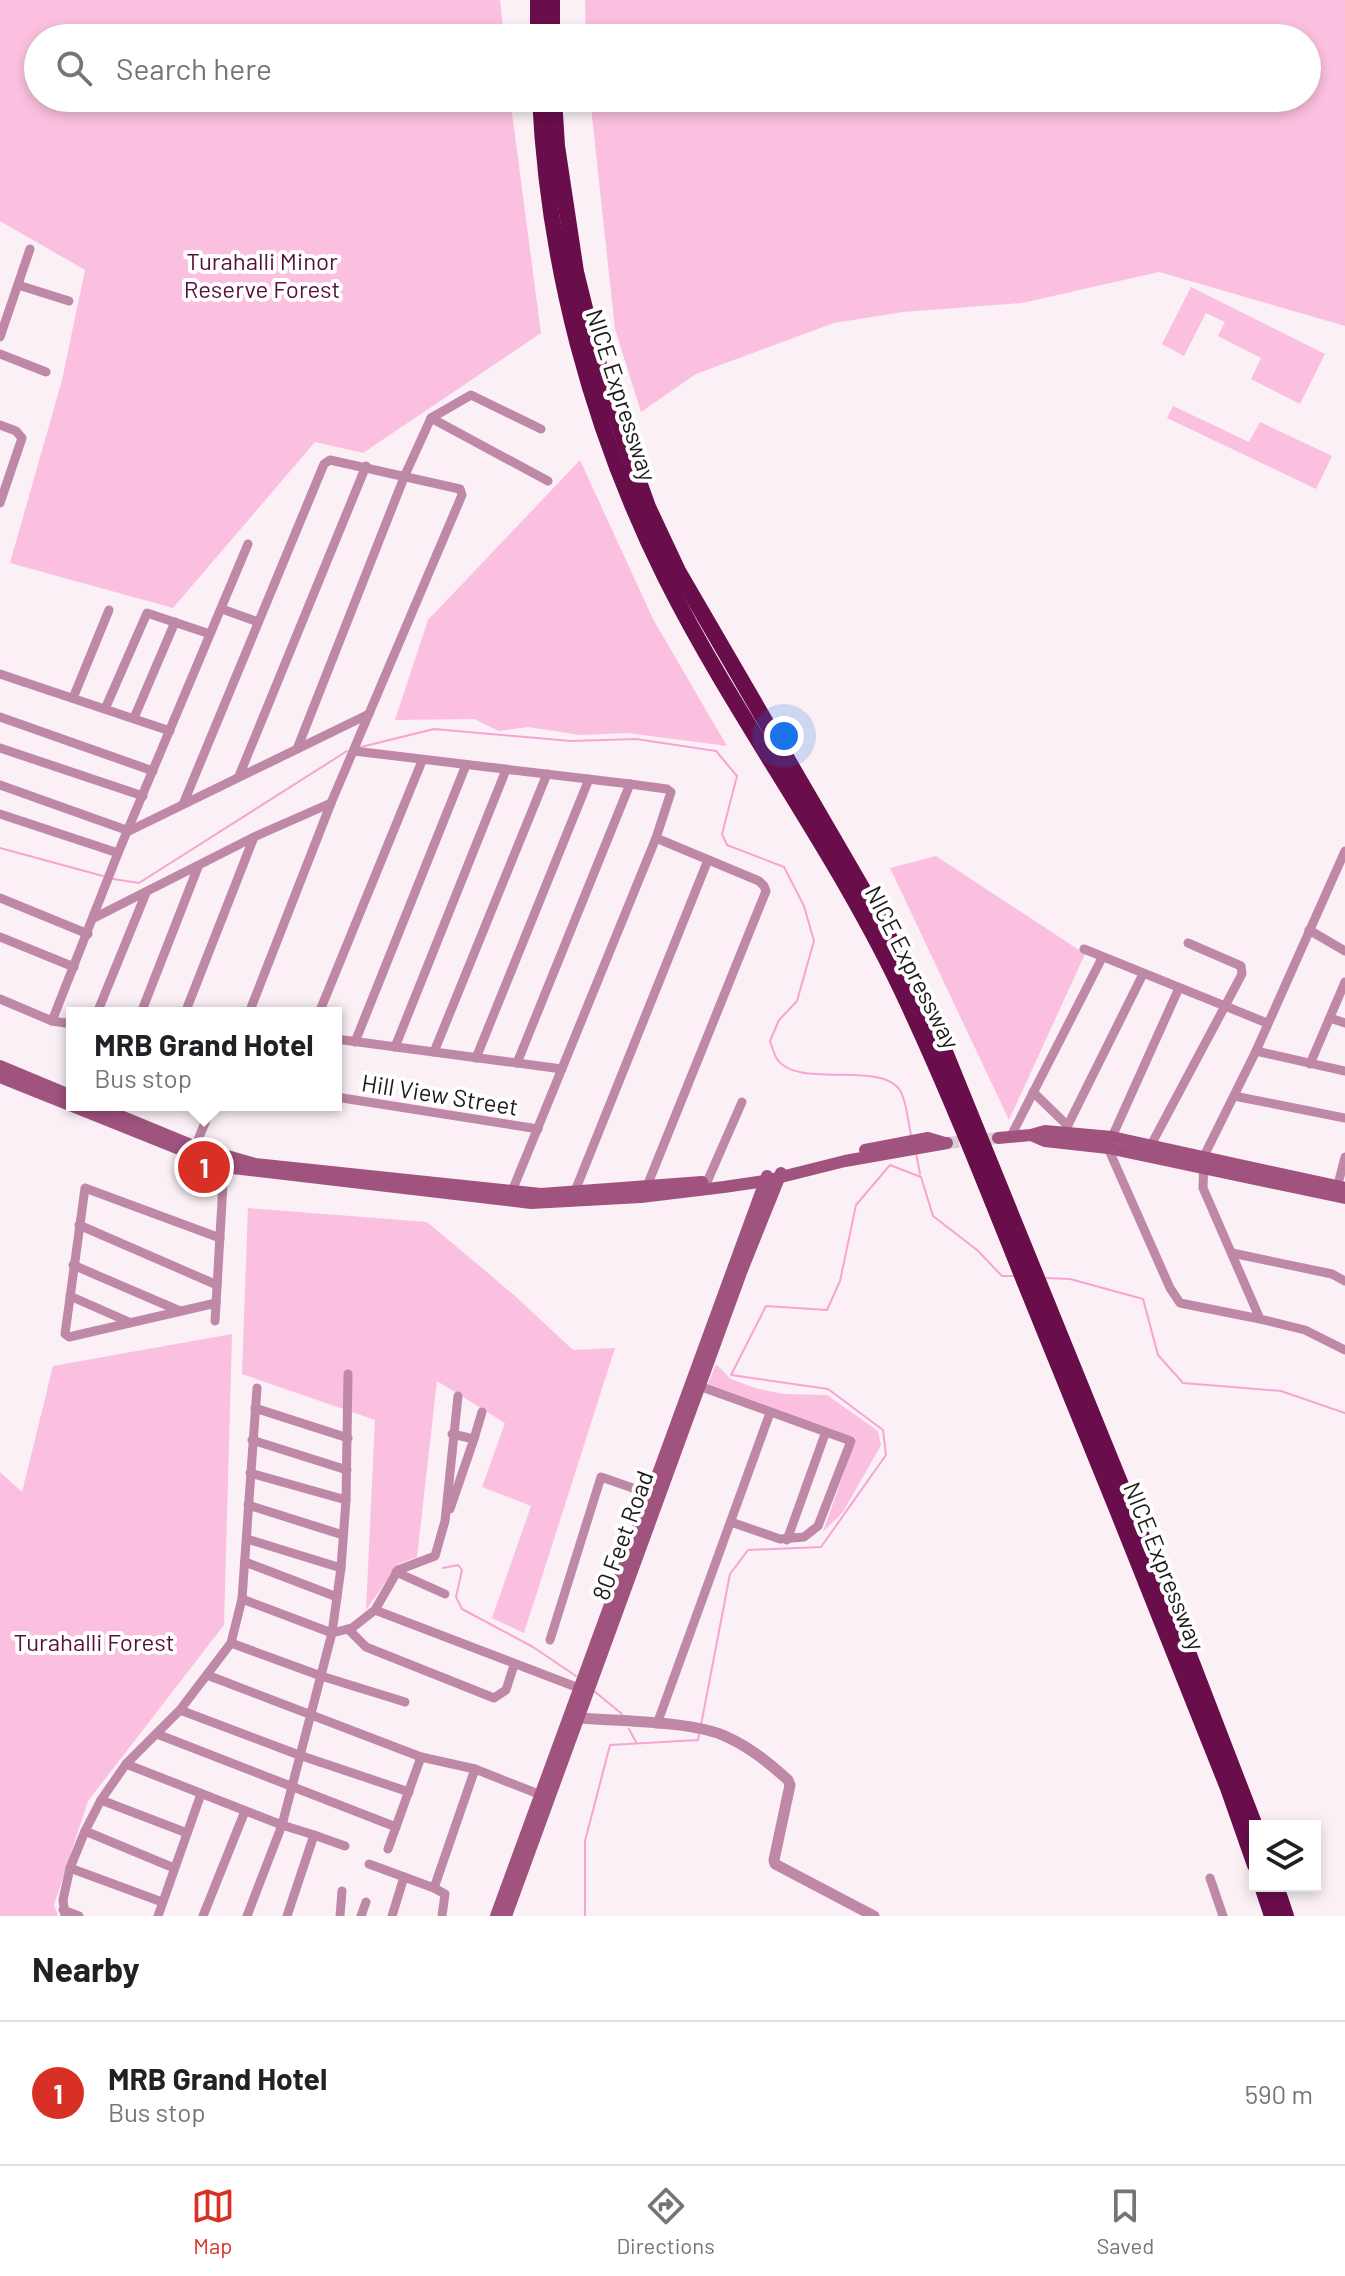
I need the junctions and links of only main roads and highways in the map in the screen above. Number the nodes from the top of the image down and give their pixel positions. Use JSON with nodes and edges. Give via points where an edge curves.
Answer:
{"nodes":[{"id":1,"x":538,"y":0,"type":"edge"},
{"id":2,"x":552,"y":0,"type":"edge"},
{"id":3,"x":538,"y":24,"type":"edge"},
{"id":4,"x":552,"y":24,"type":"edge"},
{"id":5,"x":541,"y":112,"type":"edge"},
{"id":6,"x":555,"y":112,"type":"edge"},
{"id":7,"x":0,"y":1066,"type":"edge"},
{"id":8,"x":0,"y":1077,"type":"edge"},
{"id":9,"x":66,"y":1094,"type":"edge"},
{"id":10,"x":66,"y":1102,"type":"edge"},
{"id":11,"x":89,"y":1111,"type":"edge"},
{"id":12,"x":107,"y":1111,"type":"edge"},
{"id":13,"x":1031,"y":1135,"type":"junction"},
{"id":14,"x":1005,"y":1137,"type":"tunnel mouth"},
{"id":15,"x":1110,"y":1142,"type":"junction"},
{"id":16,"x":928,"y":1143,"type":"dead end"},
{"id":17,"x":194,"y":1151,"type":"junction"},
{"id":18,"x":1204,"y":1162,"type":"junction"},
{"id":19,"x":774,"y":1175,"type":"junction"},
{"id":20,"x":1341,"y":1192,"type":"edge"},
{"id":21,"x":510,"y":1196,"type":"junction"},
{"id":22,"x":1026,"y":1268,"type":"junction"},
{"id":23,"x":1036,"y":1292,"type":"junction"},
{"id":24,"x":584,"y":1690,"type":"junction"},
{"id":25,"x":545,"y":1797,"type":"junction"},
{"id":26,"x":1253,"y":1820,"type":"edge"},
{"id":27,"x":1249,"y":1849,"type":"edge"},
{"id":28,"x":1264,"y":1892,"type":"edge"},
{"id":29,"x":1278,"y":1892,"type":"edge"},
{"id":30,"x":496,"y":1916,"type":"edge"},
{"id":31,"x":506,"y":1916,"type":"edge"},
{"id":32,"x":1272,"y":1916,"type":"edge"},
{"id":33,"x":1286,"y":1916,"type":"edge"}],
"edges":[{"from":1,"to":3,"type":"highway"},
{"from":2,"to":4,"type":"highway"},
{"from":5,"to":22,"type":"highway","name":"NICE Expressway","via":[[560,275],[590,387],[634,511],[667,580],[905,996]]},
{"from":6,"to":22,"type":"highway","name":"NICE Expressway","via":[[576,272],[603,381],[648,507],[678,571],[916,990],[976,1125]]},
{"from":7,"to":9,"type":"main road"},
{"from":8,"to":10,"type":"main road"},
{"from":11,"to":17,"type":"main road"},
{"from":12,"to":17,"type":"main road"},
{"from":13,"to":14,"type":"main road"},
{"from":13,"to":15,"type":"main road","via":[[1045,1141]]},
{"from":13,"to":15,"type":"main road","via":[[1066,1128]]},
{"from":15,"to":18,"type":"main road"},
{"from":15,"to":18,"type":"main road","via":[[1151,1145]]},
{"from":16,"to":19,"type":"main road"},
{"from":17,"to":21,"type":"main road","via":[[255,1164]]},
{"from":17,"to":21,"type":"main road","via":[[224,1167]]},
{"from":18,"to":20,"type":"main road"},
{"from":19,"to":21,"type":"main road"},
{"from":19,"to":21,"type":"main road","via":[[641,1197],[540,1203]]},
{"from":19,"to":24,"type":"main road","name":"80 Feet Road"},
{"from":19,"to":24,"type":"main road","name":"80 Feet Road","via":[[650,1494]]},
{"from":22,"to":23,"type":"highway","name":"NICE Expressway"},
{"from":23,"to":26,"type":"highway","name":"NICE Expressway","via":[[1175,1617]]},
{"from":23,"to":27,"type":"highway","name":"NICE Expressway"},
{"from":24,"to":25,"type":"main road","name":"80 Feet Road"},
{"from":24,"to":25,"type":"main road","name":"80 Feet Road","via":[[579,1718]]},
{"from":25,"to":30,"type":"main road","name":"80 Feet Road"},
{"from":25,"to":31,"type":"main road","name":"80 Feet Road"},
{"from":28,"to":32,"type":"highway"},
{"from":29,"to":33,"type":"highway"}]}
